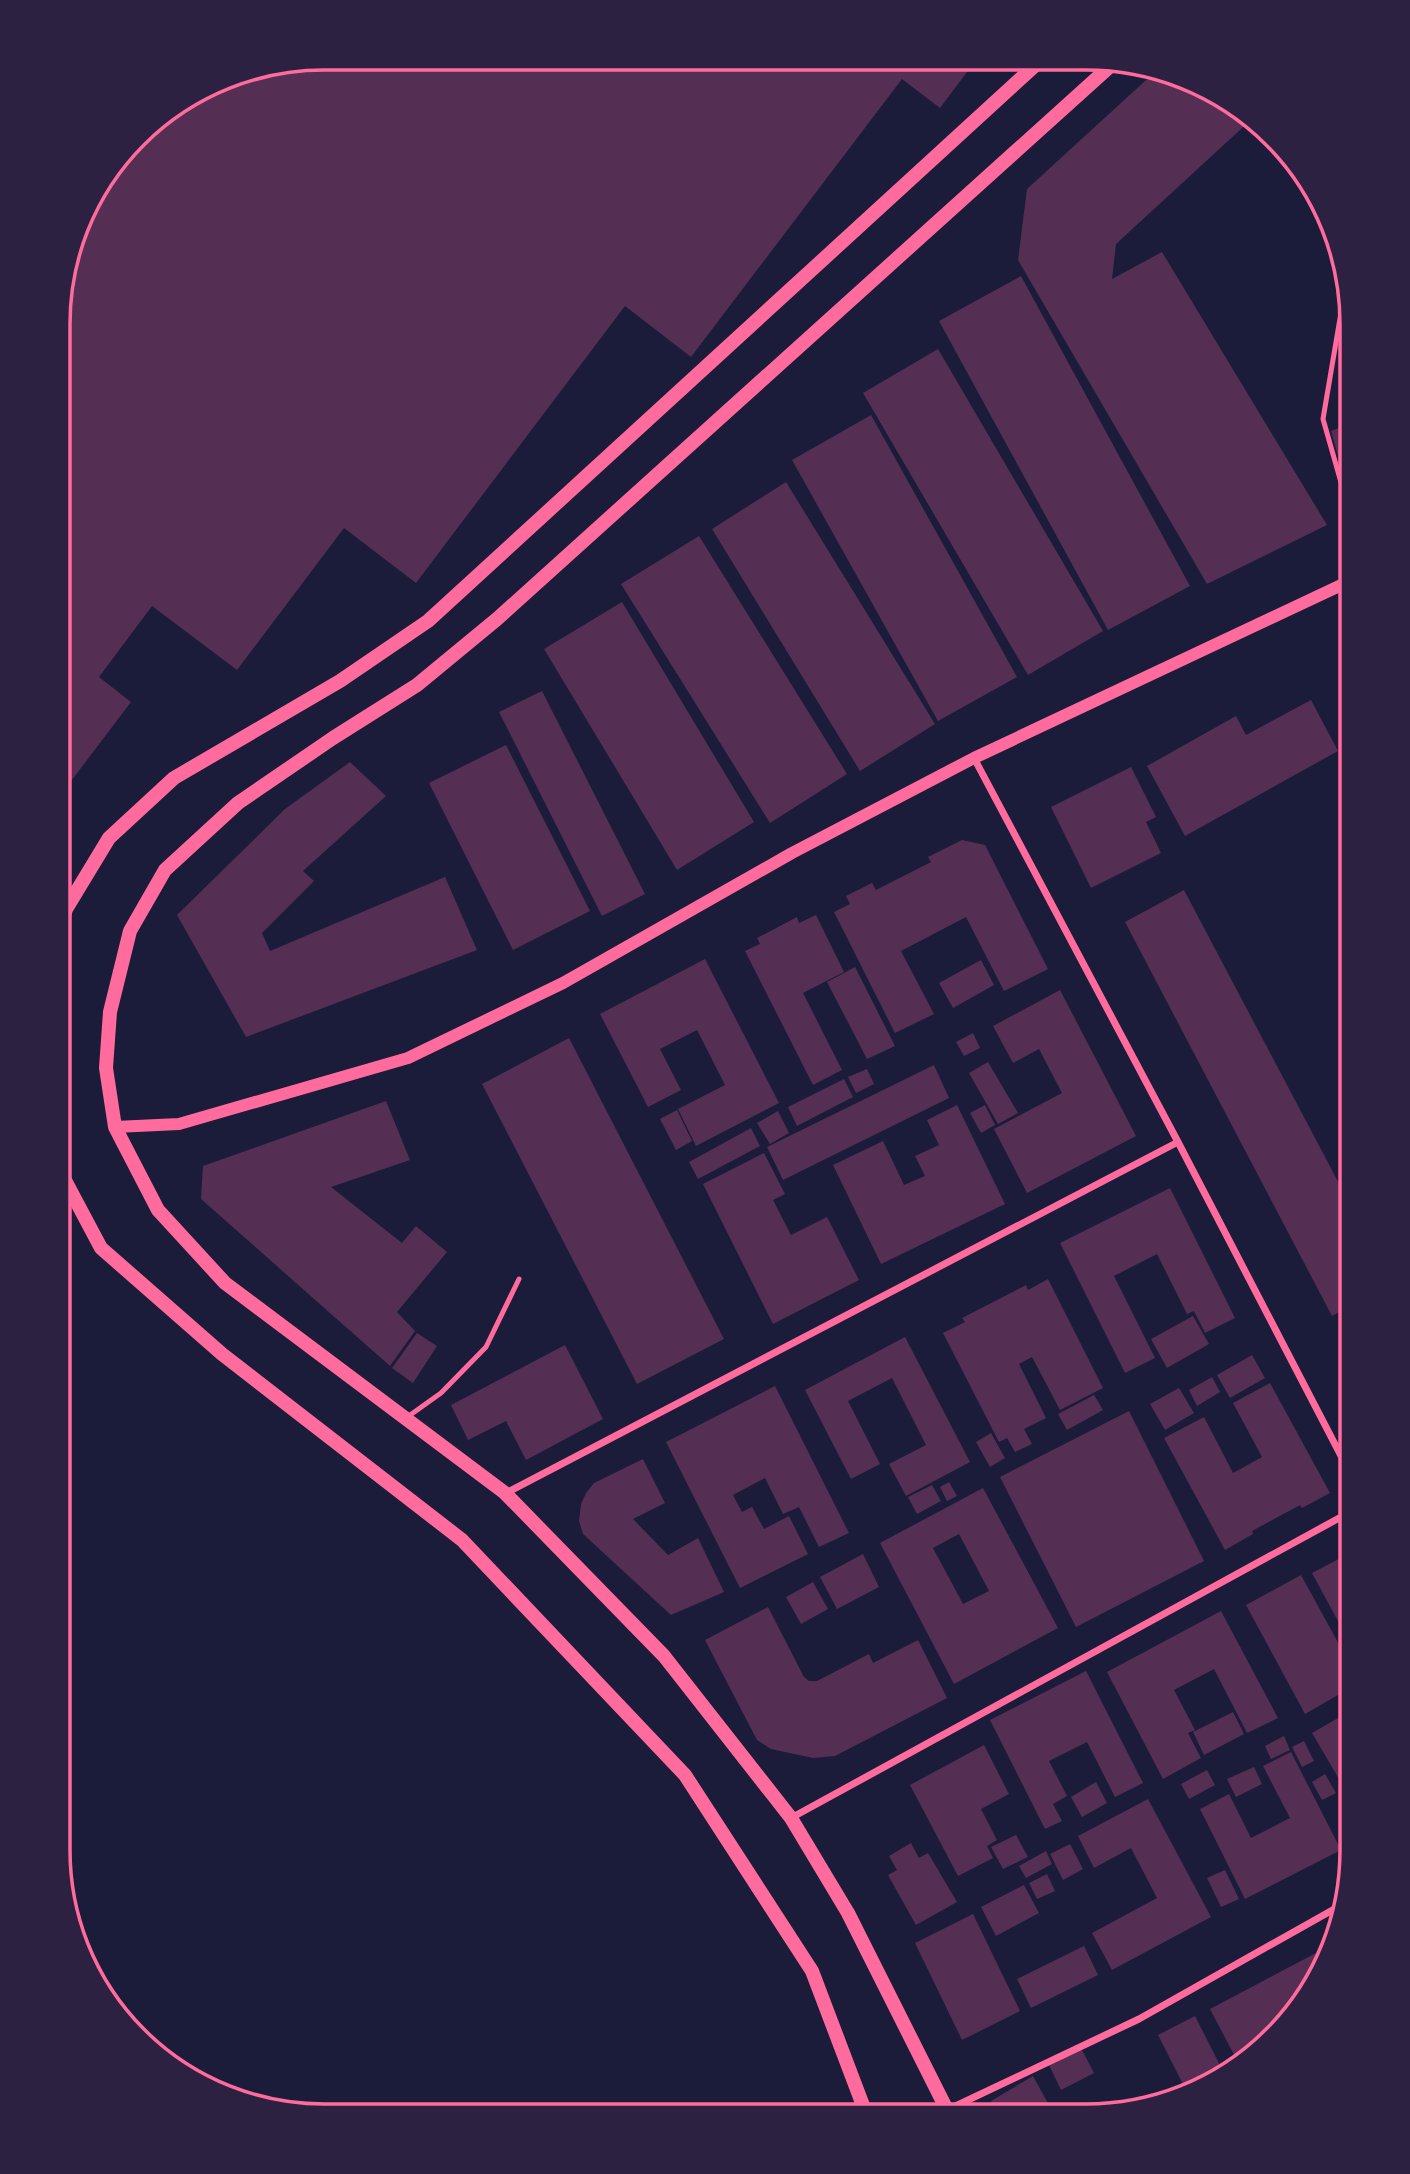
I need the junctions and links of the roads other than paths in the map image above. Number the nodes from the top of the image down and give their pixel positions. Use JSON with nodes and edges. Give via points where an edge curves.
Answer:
{"nodes":[{"id":1,"x":1030,"y":70,"type":"edge"},
{"id":2,"x":1105,"y":71,"type":"edge"},
{"id":3,"x":1340,"y":320,"type":"edge"},
{"id":4,"x":1340,"y":478,"type":"edge"},
{"id":5,"x":1340,"y":586,"type":"edge"},
{"id":6,"x":974,"y":758,"type":"junction"},
{"id":7,"x":70,"y":900,"type":"edge"},
{"id":8,"x":116,"y":1127,"type":"junction"},
{"id":9,"x":1178,"y":1142,"type":"junction"},
{"id":10,"x":70,"y":1190,"type":"edge"},
{"id":11,"x":519,"y":1279,"type":"dead end"},
{"id":12,"x":406,"y":1418,"type":"junction"},
{"id":13,"x":1340,"y":1455,"type":"edge"},
{"id":14,"x":505,"y":1493,"type":"junction"},
{"id":15,"x":1340,"y":1518,"type":"edge"},
{"id":16,"x":791,"y":1818,"type":"junction"},
{"id":17,"x":1333,"y":1910,"type":"edge"},
{"id":18,"x":862,"y":2104,"type":"edge"},
{"id":19,"x":942,"y":2104,"type":"edge"},
{"id":20,"x":964,"y":2104,"type":"edge"}],
"edges":[{"from":1,"to":7,"type":"main road","via":[[428,621],[340,681],[174,778],[109,838]]},
{"from":2,"to":8,"type":"main road","via":[[496,619],[417,685],[238,803],[165,870],[130,931],[110,1012],[106,1068]]},
{"from":3,"to":4,"type":"lane","via":[[1323,418]]},
{"from":5,"to":6,"type":"street"},
{"from":6,"to":8,"type":"street","via":[[792,853],[563,984],[408,1058],[179,1124]]},
{"from":6,"to":9,"type":"street"},
{"from":8,"to":12,"type":"main road","via":[[158,1210],[225,1283]]},
{"from":9,"to":13,"type":"street"},
{"from":9,"to":14,"type":"street"},
{"from":10,"to":18,"type":"main road","via":[[101,1248],[222,1354],[462,1540],[685,1775],[812,1971]]},
{"from":11,"to":12,"type":"lane","via":[[486,1347],[441,1394]]},
{"from":12,"to":14,"type":"main road"},
{"from":14,"to":16,"type":"main road","via":[[664,1656]]},
{"from":15,"to":16,"type":"street"},
{"from":16,"to":19,"type":"main road","via":[[848,1913]]},
{"from":17,"to":20,"type":"street","via":[[1139,2018]]}]}
